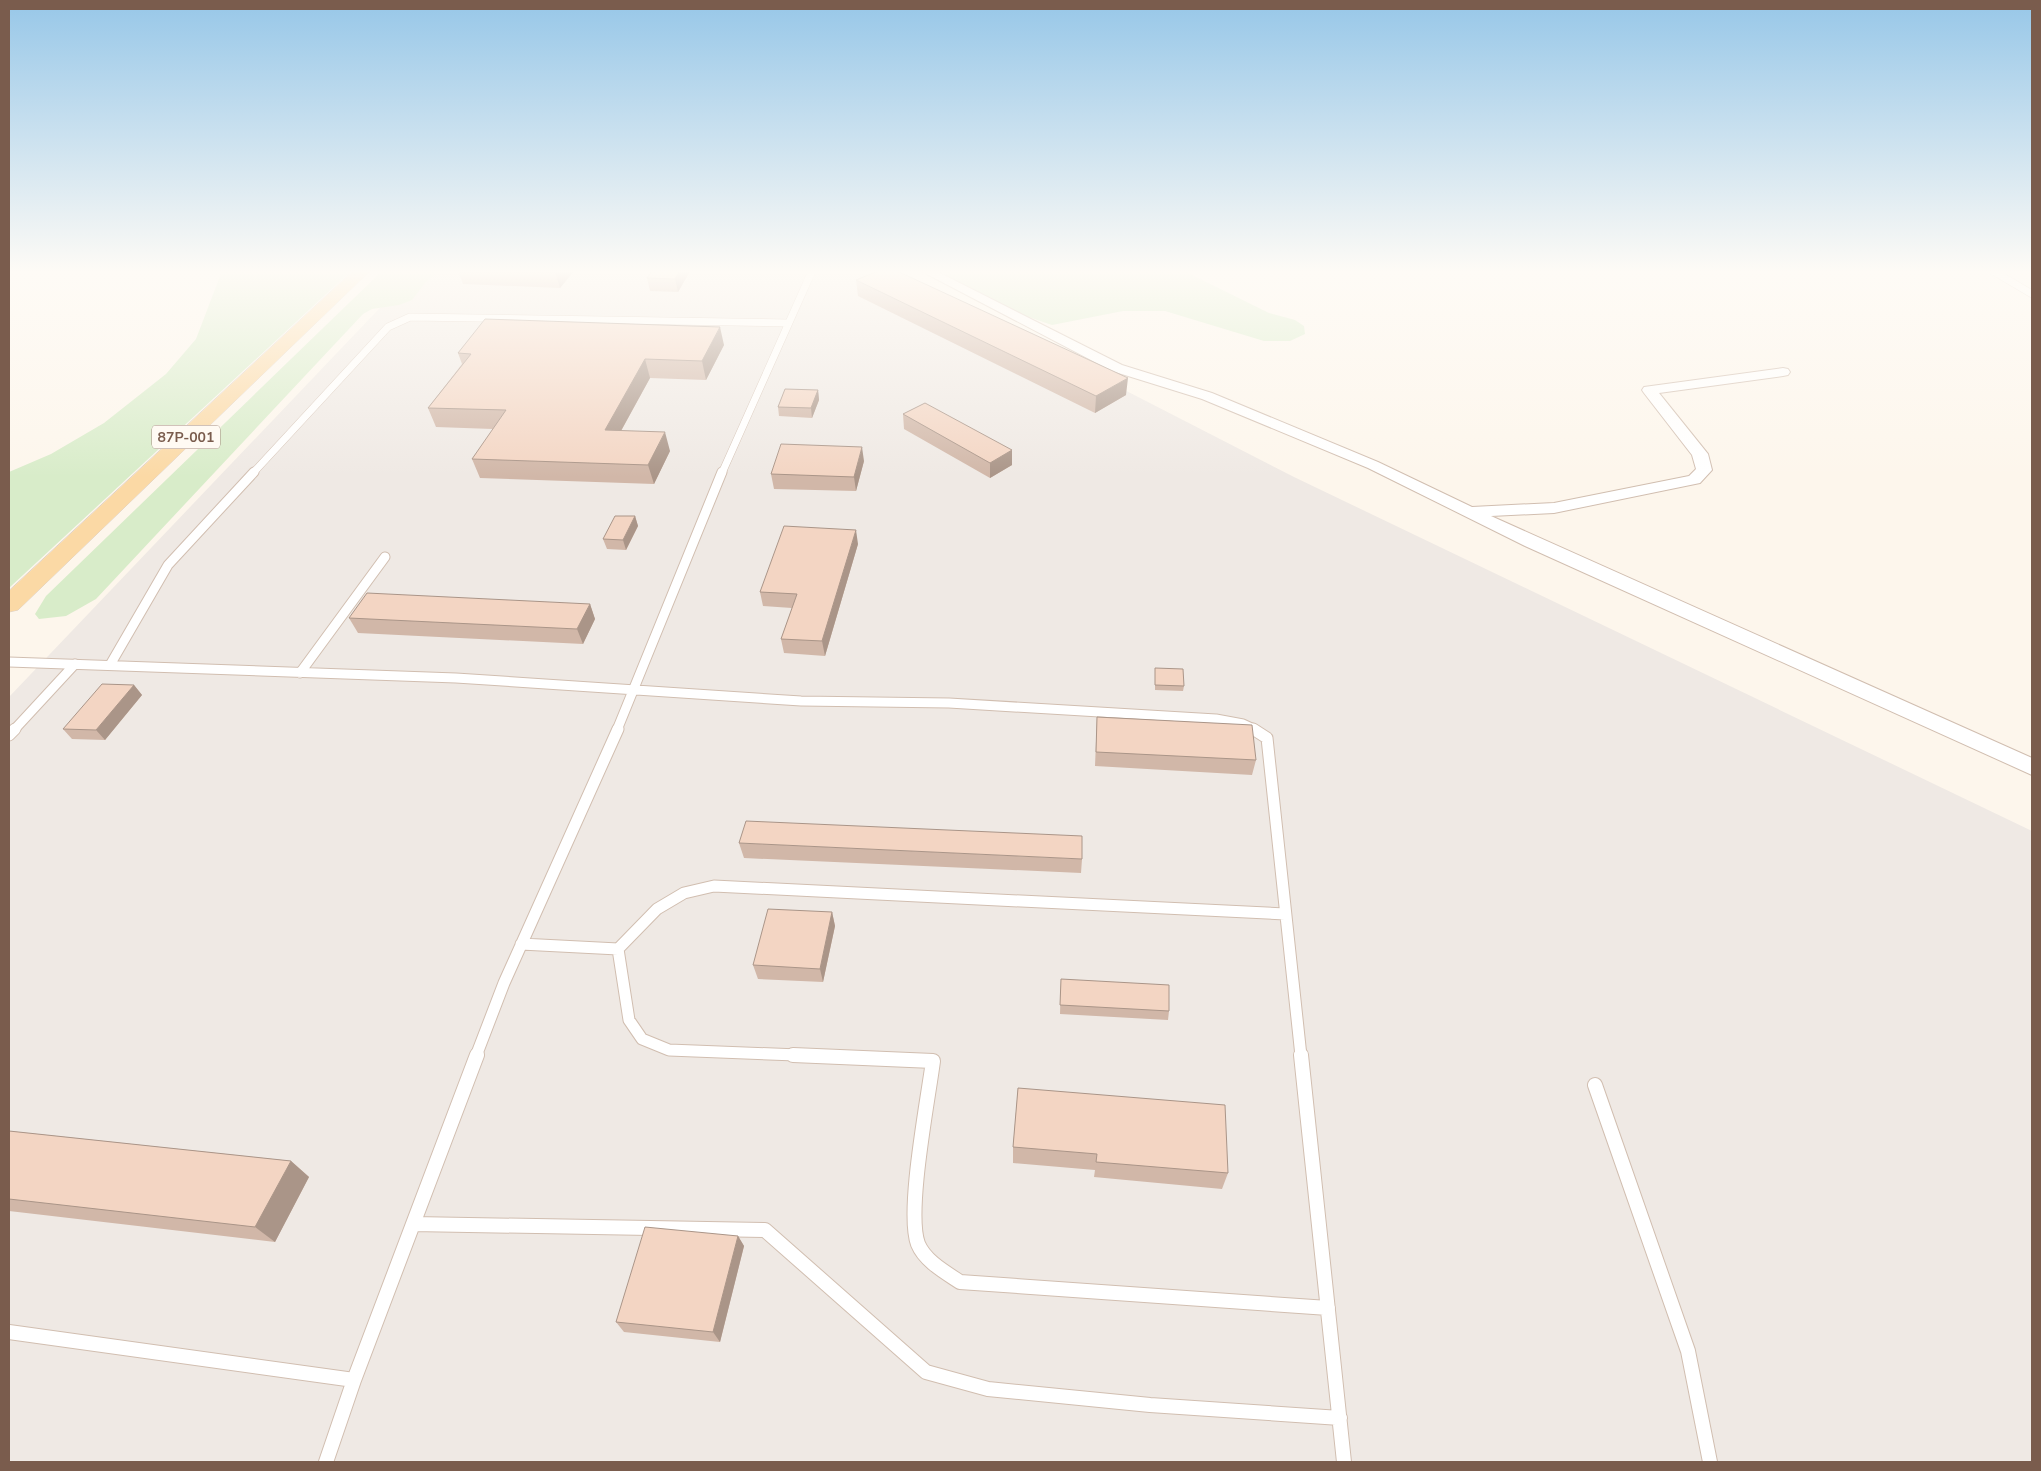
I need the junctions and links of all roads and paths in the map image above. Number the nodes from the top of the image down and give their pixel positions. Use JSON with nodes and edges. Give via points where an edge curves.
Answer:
{"nodes":[{"id":1,"x":289,"y":340,"type":"edge"},
{"id":2,"x":376,"y":340,"type":"edge"},
{"id":3,"x":781,"y":340,"type":"edge"},
{"id":4,"x":1061,"y":340,"type":"edge"},
{"id":5,"x":1782,"y":372,"type":"dead end"},
{"id":6,"x":1470,"y":512,"type":"junction"},
{"id":7,"x":385,"y":557,"type":"dead end"},
{"id":8,"x":9,"y":604,"type":"edge"},
{"id":9,"x":9,"y":662,"type":"edge"},
{"id":10,"x":75,"y":664,"type":"junction"},
{"id":11,"x":110,"y":665,"type":"junction"},
{"id":12,"x":300,"y":673,"type":"junction"},
{"id":13,"x":635,"y":690,"type":"junction"},
{"id":14,"x":9,"y":735,"type":"edge"},
{"id":15,"x":2032,"y":767,"type":"edge"},
{"id":16,"x":1285,"y":914,"type":"junction"},
{"id":17,"x":521,"y":944,"type":"junction"},
{"id":18,"x":618,"y":949,"type":"junction"},
{"id":19,"x":1595,"y":1086,"type":"dead end"},
{"id":20,"x":413,"y":1224,"type":"junction"},
{"id":21,"x":1328,"y":1308,"type":"junction"},
{"id":22,"x":9,"y":1332,"type":"edge"},
{"id":23,"x":354,"y":1380,"type":"junction"},
{"id":24,"x":1340,"y":1418,"type":"junction"},
{"id":25,"x":326,"y":1462,"type":"edge"},
{"id":26,"x":1344,"y":1462,"type":"edge"},
{"id":27,"x":1710,"y":1462,"type":"edge"}],
"edges":[{"from":1,"to":8,"type":"main road","number":"87Р-001"},
{"from":2,"to":11,"type":"lane","via":[[168,565]]},
{"from":3,"to":13,"type":"lane","via":[[731,450]]},
{"from":4,"to":6,"type":"street","via":[[1117,368],[1207,396],[1373,464]]},
{"from":5,"to":6,"type":"street","via":[[1649,390],[1700,454],[1704,470],[1694,480],[1554,508]]},
{"from":6,"to":15,"type":"street"},
{"from":7,"to":12,"type":"lane"},
{"from":9,"to":10,"type":"lane"},
{"from":10,"to":11,"type":"lane"},
{"from":10,"to":14,"type":"lane"},
{"from":11,"to":12,"type":"lane"},
{"from":12,"to":13,"type":"lane","via":[[456,678]]},
{"from":13,"to":16,"type":"lane","via":[[801,701],[949,703],[1216,719],[1243,724],[1267,738]]},
{"from":13,"to":17,"type":"lane"},
{"from":16,"to":18,"type":"lane","via":[[714,886],[684,893],[657,909]]},
{"from":16,"to":21,"type":"lane"},
{"from":17,"to":18,"type":"lane"},
{"from":17,"to":20,"type":"lane"},
{"from":18,"to":21,"type":"lane","via":[[628,1020],[642,1039],[669,1050],[932,1061],[914,1212],[917,1243],[933,1266],[960,1282]]},
{"from":19,"to":27,"type":"lane","via":[[1688,1351]]},
{"from":20,"to":23,"type":"lane"},
{"from":20,"to":24,"type":"lane","via":[[765,1230],[926,1372],[988,1389],[1150,1405]]},
{"from":21,"to":24,"type":"lane"},
{"from":22,"to":23,"type":"lane"},
{"from":23,"to":25,"type":"lane"},
{"from":24,"to":26,"type":"lane"}]}
